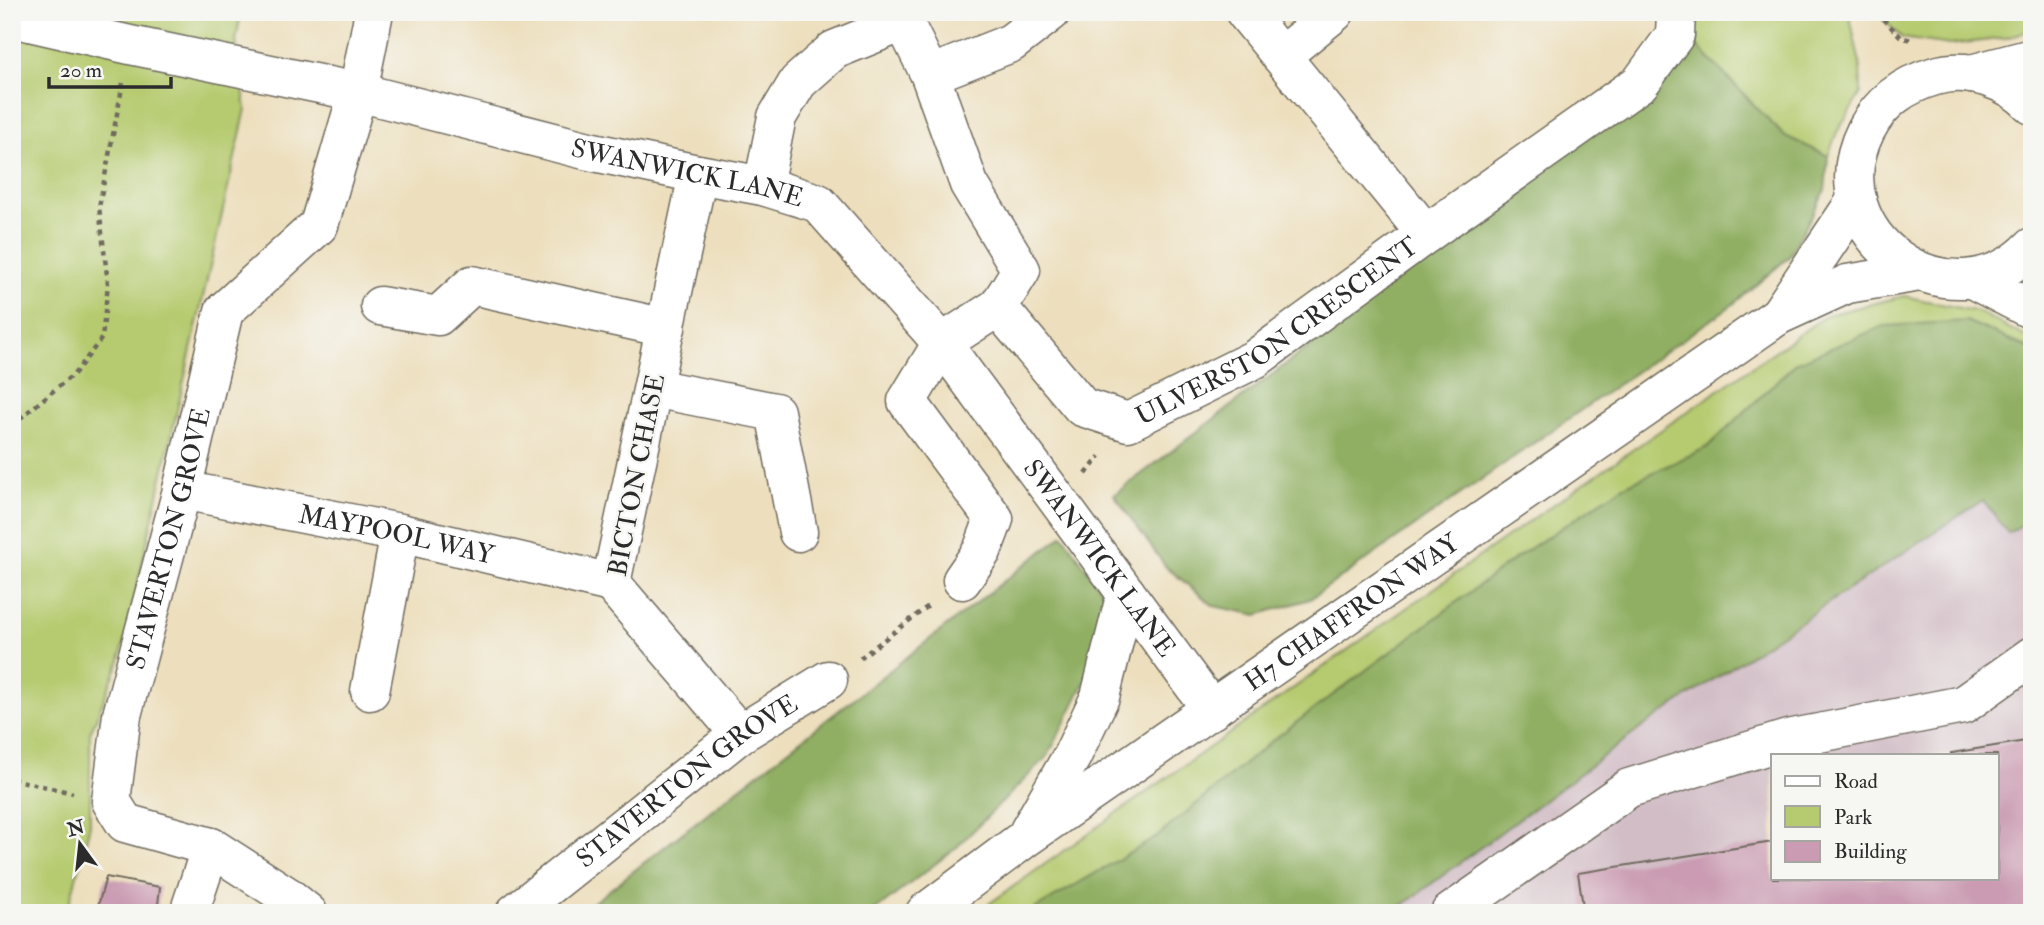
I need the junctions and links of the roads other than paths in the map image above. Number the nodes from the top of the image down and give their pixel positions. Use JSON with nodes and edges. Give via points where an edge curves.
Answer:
{"nodes":[{"id":1,"x":374,"y":12,"type":"edge"},
{"id":2,"x":1051,"y":12,"type":"edge"},
{"id":3,"x":1245,"y":12,"type":"edge"},
{"id":4,"x":1335,"y":12,"type":"edge"},
{"id":5,"x":1676,"y":12,"type":"edge"},
{"id":6,"x":901,"y":17,"type":"edge"},
{"id":7,"x":12,"y":18,"type":"edge"},
{"id":8,"x":1281,"y":56,"type":"junction"},
{"id":9,"x":2032,"y":58,"type":"edge"},
{"id":10,"x":1971,"y":74,"type":"junction"},
{"id":11,"x":930,"y":75,"type":"junction"},
{"id":12,"x":358,"y":92,"type":"junction"},
{"id":13,"x":2032,"y":105,"type":"edge"},
{"id":14,"x":698,"y":174,"type":"junction"},
{"id":15,"x":763,"y":186,"type":"junction"},
{"id":16,"x":1857,"y":199,"type":"junction"},
{"id":17,"x":1426,"y":234,"type":"junction"},
{"id":18,"x":2032,"y":247,"type":"edge"},
{"id":19,"x":1920,"y":272,"type":"junction"},
{"id":20,"x":1972,"y":279,"type":"junction"},
{"id":21,"x":380,"y":306,"type":"dead end"},
{"id":22,"x":998,"y":307,"type":"junction"},
{"id":23,"x":2032,"y":310,"type":"edge"},
{"id":24,"x":1779,"y":315,"type":"junction"},
{"id":25,"x":666,"y":328,"type":"junction"},
{"id":26,"x":942,"y":343,"type":"junction"},
{"id":27,"x":653,"y":388,"type":"junction"},
{"id":28,"x":182,"y":490,"type":"junction"},
{"id":29,"x":798,"y":532,"type":"dead end"},
{"id":30,"x":400,"y":533,"type":"junction"},
{"id":31,"x":962,"y":580,"type":"road end"},
{"id":32,"x":611,"y":583,"type":"junction"},
{"id":33,"x":1126,"y":593,"type":"junction"},
{"id":34,"x":2032,"y":656,"type":"edge"},
{"id":35,"x":828,"y":680,"type":"road end"},
{"id":36,"x":370,"y":691,"type":"dead end"},
{"id":37,"x":1212,"y":710,"type":"junction"},
{"id":38,"x":740,"y":734,"type":"junction"},
{"id":39,"x":1024,"y":839,"type":"junction"},
{"id":40,"x":211,"y":847,"type":"junction"},
{"id":41,"x":189,"y":913,"type":"edge"},
{"id":42,"x":308,"y":913,"type":"edge"},
{"id":43,"x":516,"y":913,"type":"edge"},
{"id":44,"x":925,"y":913,"type":"edge"},
{"id":45,"x":1450,"y":913,"type":"edge"}],
"edges":[{"from":1,"to":12,"type":"street"},
{"from":2,"to":11,"type":"street","via":[[1011,43]]},
{"from":3,"to":8,"type":"street"},
{"from":4,"to":8,"type":"street"},
{"from":5,"to":17,"type":"street","name":"ULVERSTON CRESCENT","via":[[1675,35],[1640,83]]},
{"from":6,"to":11,"type":"street"},
{"from":6,"to":15,"type":"street","via":[[834,50],[798,82],[777,117]]},
{"from":7,"to":12,"type":"street","name":"SWANWICK LANE"},
{"from":8,"to":17,"type":"street"},
{"from":9,"to":10,"type":"street"},
{"from":10,"to":13,"type":"street","via":[[1999,81]]},
{"from":10,"to":16,"type":"street","via":[[1934,76],[1891,97],[1872,118],[1860,143],[1854,171]]},
{"from":11,"to":22,"type":"street","via":[[970,184],[1021,270]]},
{"from":12,"to":14,"type":"street","name":"SWANWICK LANE"},
{"from":12,"to":28,"type":"street","name":"STAVERTON GROVE","via":[[319,225],[224,311]]},
{"from":14,"to":15,"type":"street","name":"SWANWICK LANE"},
{"from":14,"to":25,"type":"street","name":"BICTON CHASE"},
{"from":15,"to":26,"type":"street","name":"SWANWICK LANE","via":[[818,203]]},
{"from":16,"to":19,"type":"street","via":[[1879,243]]},
{"from":16,"to":24,"type":"street","name":"H7 CHAFFRON WAY"},
{"from":17,"to":22,"type":"street","name":"ULVERSTON CRESCENT","via":[[1255,359],[1128,422],[1082,407]]},
{"from":18,"to":20,"type":"street","via":[[1998,271]]},
{"from":19,"to":20,"type":"street"},
{"from":19,"to":24,"type":"street","name":"H7 CHAFFRON WAY","via":[[1847,285]]},
{"from":20,"to":23,"type":"street"},
{"from":21,"to":25,"type":"street","via":[[438,316],[472,285]]},
{"from":22,"to":26,"type":"street"},
{"from":24,"to":37,"type":"street","name":"H7 CHAFFRON WAY"},
{"from":25,"to":27,"type":"street","name":"BICTON CHASE"},
{"from":26,"to":31,"type":"street","via":[[907,401],[994,519],[982,551]]},
{"from":26,"to":33,"type":"street","name":"SWANWICK LANE"},
{"from":27,"to":29,"type":"street","via":[[775,412]]},
{"from":27,"to":32,"type":"street","name":"BICTON CHASE"},
{"from":28,"to":30,"type":"street","name":"MAYPOOL WAY"},
{"from":28,"to":40,"type":"street","name":"STAVERTON GROVE","via":[[122,715],[111,801],[125,823]]},
{"from":30,"to":32,"type":"street","name":"MAYPOOL WAY"},
{"from":30,"to":36,"type":"street"},
{"from":32,"to":38,"type":"street","name":"BICTON CHASE"},
{"from":33,"to":37,"type":"street","name":"SWANWICK LANE"},
{"from":33,"to":39,"type":"street","via":[[1100,697]]},
{"from":34,"to":45,"type":"street","via":[[1964,705],[1788,739],[1629,788]]},
{"from":35,"to":38,"type":"street","name":"STAVERTON GROVE"},
{"from":37,"to":39,"type":"street","name":"H7 CHAFFRON WAY"},
{"from":38,"to":43,"type":"street","name":"STAVERTON GROVE"},
{"from":39,"to":44,"type":"street","name":"H7 CHAFFRON WAY"},
{"from":40,"to":41,"type":"street"},
{"from":40,"to":42,"type":"street"}]}
